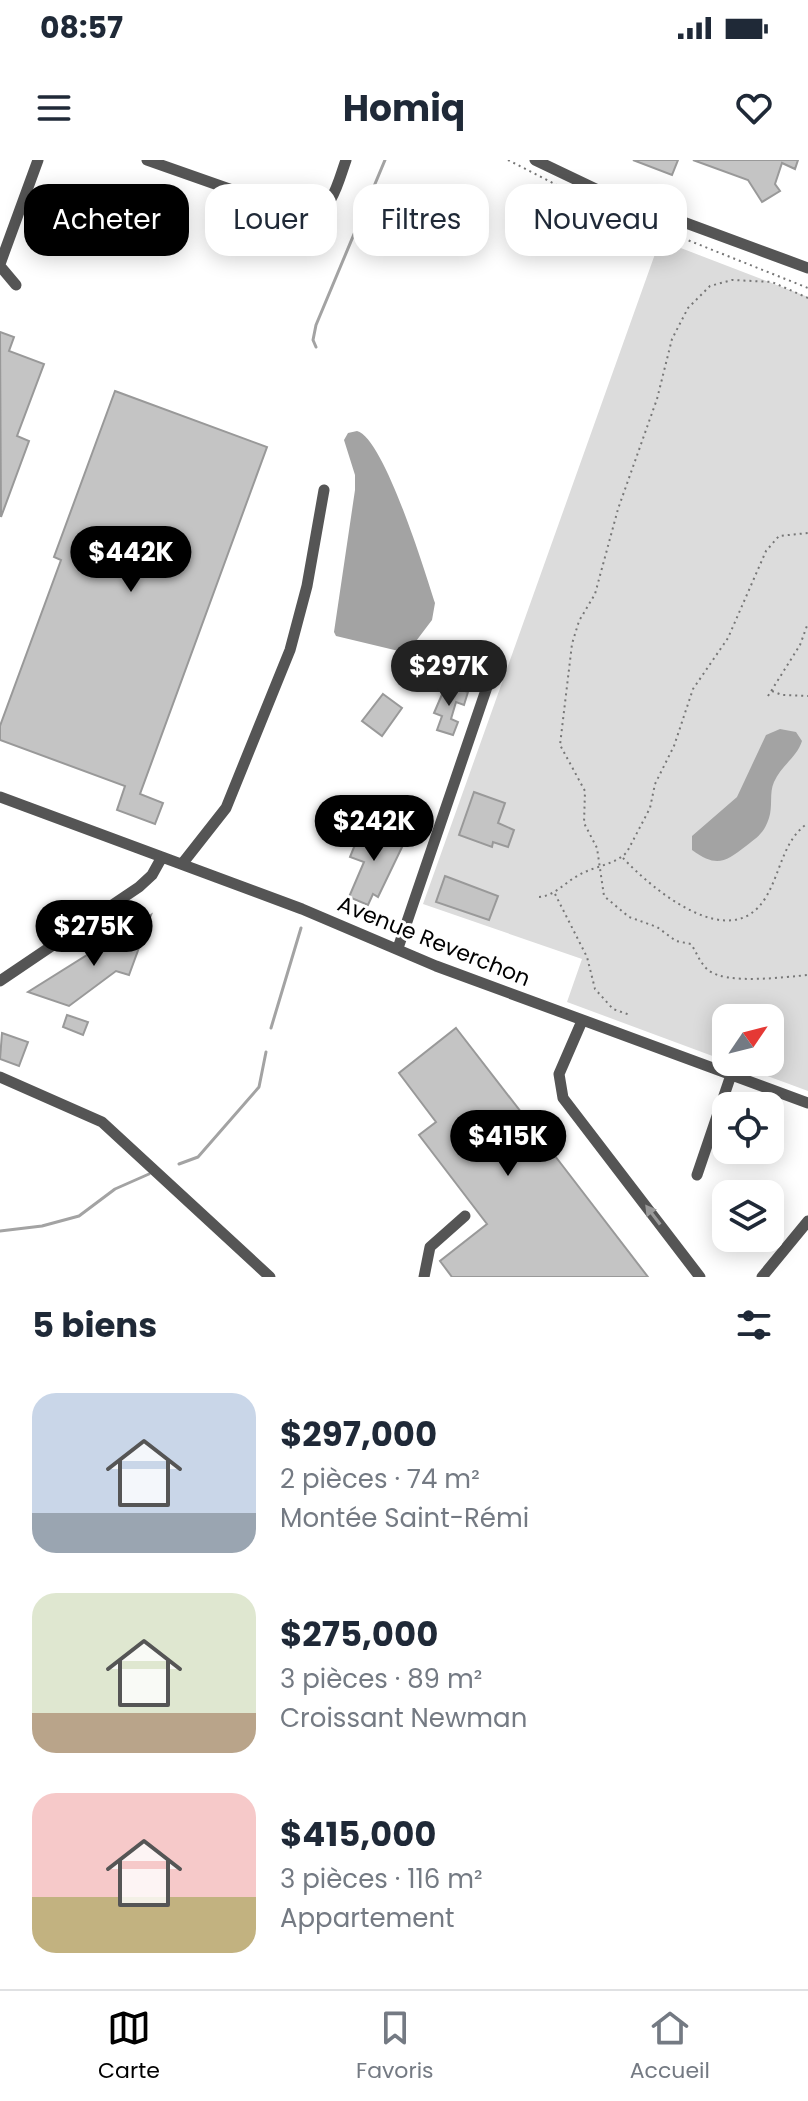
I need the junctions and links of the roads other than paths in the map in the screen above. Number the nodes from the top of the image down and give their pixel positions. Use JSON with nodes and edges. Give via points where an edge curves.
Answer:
{"nodes":[{"id":1,"x":38,"y":160,"type":"edge"},
{"id":2,"x":147,"y":160,"type":"edge"},
{"id":3,"x":346,"y":160,"type":"edge"},
{"id":4,"x":535,"y":160,"type":"edge"},
{"id":5,"x":0,"y":265,"type":"edge"},
{"id":6,"x":808,"y":268,"type":"edge"},
{"id":7,"x":16,"y":285,"type":"dead end"},
{"id":8,"x":324,"y":490,"type":"dead end"},
{"id":9,"x":456,"y":675,"type":"dead end"},
{"id":10,"x":0,"y":797,"type":"edge"},
{"id":11,"x":162,"y":857,"type":"junction"},
{"id":12,"x":182,"y":864,"type":"junction"},
{"id":13,"x":398,"y":948,"type":"junction"},
{"id":14,"x":0,"y":981,"type":"edge"},
{"id":15,"x":582,"y":1021,"type":"junction"},
{"id":16,"x":712,"y":1068,"type":"edge"},
{"id":17,"x":731,"y":1076,"type":"edge"},
{"id":18,"x":734,"y":1076,"type":"edge"},
{"id":19,"x":0,"y":1077,"type":"edge"},
{"id":20,"x":808,"y":1103,"type":"edge"},
{"id":21,"x":697,"y":1175,"type":"dead end"},
{"id":22,"x":465,"y":1216,"type":"dead end"},
{"id":23,"x":808,"y":1221,"type":"edge"},
{"id":24,"x":270,"y":1277,"type":"edge"},
{"id":25,"x":424,"y":1277,"type":"edge"},
{"id":26,"x":700,"y":1277,"type":"edge"},
{"id":27,"x":762,"y":1277,"type":"edge"}],
"edges":[{"from":1,"to":5,"type":"street"},
{"from":2,"to":3,"type":"street","via":[[309,217],[321,214]]},
{"from":4,"to":6,"type":"street","via":[[602,192]]},
{"from":5,"to":7,"type":"street"},
{"from":8,"to":12,"type":"street","via":[[290,650],[226,808]]},
{"from":9,"to":13,"type":"street","via":[[487,687]]},
{"from":10,"to":11,"type":"street","name":"Avenue Reverchon"},
{"from":11,"to":12,"type":"street","name":"Avenue Reverchon"},
{"from":11,"to":14,"type":"street","via":[[139,887]]},
{"from":12,"to":13,"type":"street","name":"Avenue Reverchon"},
{"from":13,"to":15,"type":"street","name":"Avenue Reverchon"},
{"from":15,"to":16,"type":"street","name":"Avenue Reverchon"},
{"from":26,"to":15,"type":"street","one_way":true,"via":[[563,1098],[559,1074]]},
{"from":17,"to":21,"type":"street"},
{"from":18,"to":20,"type":"street","name":"Avenue Reverchon"},
{"from":19,"to":24,"type":"street","via":[[102,1122]]},
{"from":22,"to":25,"type":"street","via":[[430,1247]]},
{"from":23,"to":27,"type":"street"}]}
